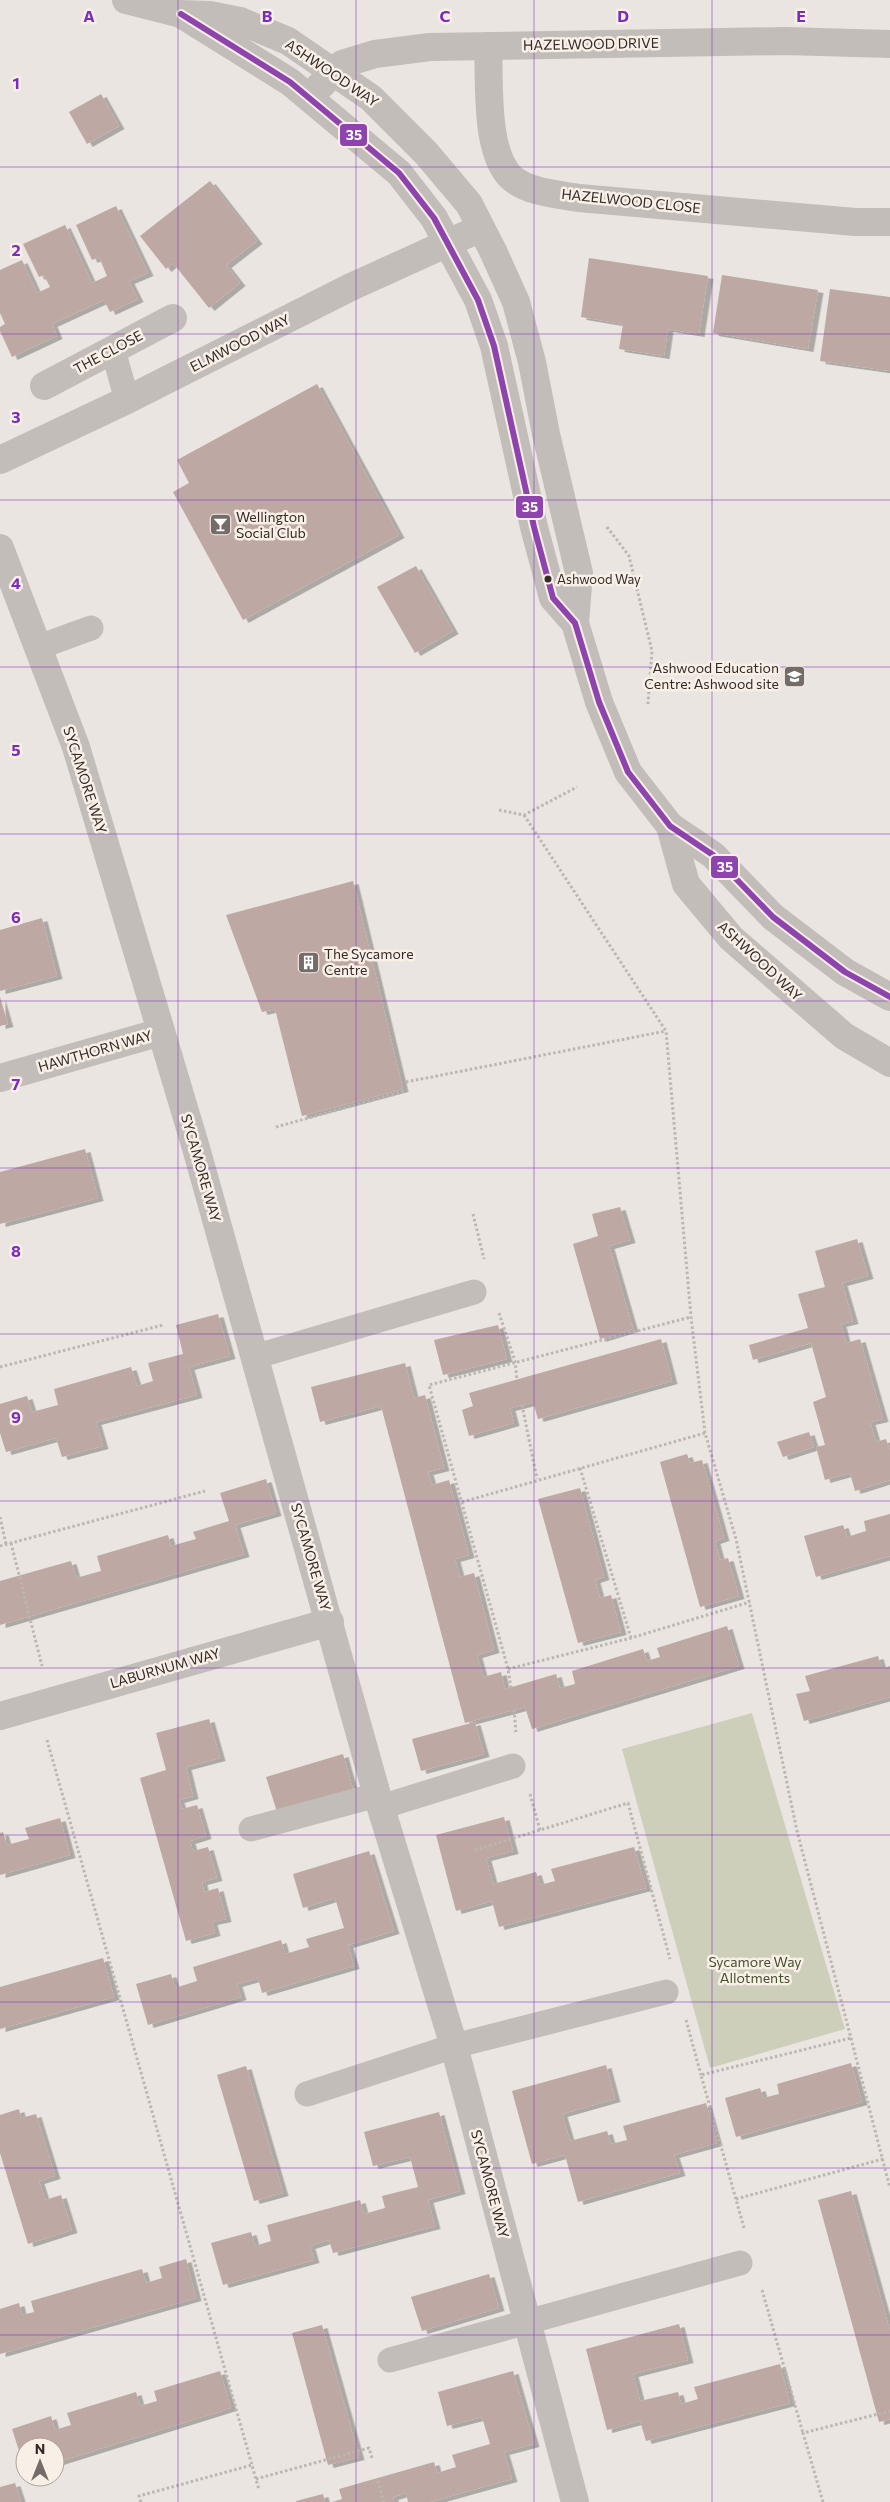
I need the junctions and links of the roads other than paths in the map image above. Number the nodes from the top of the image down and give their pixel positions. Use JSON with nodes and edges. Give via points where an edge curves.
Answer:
{"nodes":[{"id":1,"x":126,"y":0,"type":"edge"},
{"id":2,"x":181,"y":14,"type":"junction"},
{"id":3,"x":890,"y":44,"type":"edge"},
{"id":4,"x":488,"y":46,"type":"junction"},
{"id":5,"x":334,"y":71,"type":"junction"},
{"id":6,"x":308,"y":97,"type":"junction"},
{"id":7,"x":890,"y":222,"type":"edge"},
{"id":8,"x":481,"y":228,"type":"junction"},
{"id":9,"x":448,"y":242,"type":"junction"},
{"id":10,"x":173,"y":318,"type":"dead end"},
{"id":11,"x":113,"y":350,"type":"junction"},
{"id":12,"x":44,"y":386,"type":"dead end"},
{"id":13,"x":127,"y":400,"type":"junction"},
{"id":14,"x":0,"y":460,"type":"edge"},
{"id":15,"x":0,"y":548,"type":"edge"},
{"id":16,"x":575,"y":624,"type":"junction"},
{"id":17,"x":91,"y":628,"type":"dead end"},
{"id":18,"x":39,"y":647,"type":"junction"},
{"id":19,"x":670,"y":826,"type":"junction"},
{"id":20,"x":890,"y":996,"type":"edge"},
{"id":21,"x":161,"y":1032,"type":"junction"},
{"id":22,"x":890,"y":1063,"type":"edge"},
{"id":23,"x":0,"y":1078,"type":"edge"},
{"id":24,"x":474,"y":1292,"type":"dead end"},
{"id":25,"x":254,"y":1357,"type":"junction"},
{"id":26,"x":330,"y":1622,"type":"junction"},
{"id":27,"x":0,"y":1716,"type":"edge"},
{"id":28,"x":513,"y":1766,"type":"dead end"},
{"id":29,"x":379,"y":1801,"type":"junction"},
{"id":30,"x":250,"y":1829,"type":"dead end"},
{"id":31,"x":666,"y":1992,"type":"dead end"},
{"id":32,"x":454,"y":2046,"type":"junction"},
{"id":33,"x":307,"y":2094,"type":"dead end"},
{"id":34,"x":740,"y":2263,"type":"dead end"},
{"id":35,"x":525,"y":2322,"type":"junction"},
{"id":36,"x":390,"y":2360,"type":"dead end"},
{"id":37,"x":575,"y":2502,"type":"edge"}],
"edges":[{"from":1,"to":2,"type":"street"},
{"from":2,"to":5,"type":"street","name":"ASHWOOD WAY","via":[[240,21],[288,42]]},
{"from":2,"to":6,"type":"street","name":"ASHWOOD WAY","via":[[290,82]]},
{"from":3,"to":4,"type":"street","name":"HAZELWOOD DRIVE","via":[[785,42]]},
{"from":4,"to":5,"type":"street","name":"HAZELWOOD DRIVE","via":[[430,47],[375,54],[342,64]]},
{"from":4,"to":7,"type":"street","name":"HAZELWOOD CLOSE","via":[[492,130],[497,156],[513,178],[540,192],[599,200]]},
{"from":5,"to":6,"type":"street","name":"HAZELWOOD DRIVE"},
{"from":5,"to":8,"type":"street","name":"ASHWOOD WAY","via":[[399,124],[469,204]]},
{"from":6,"to":9,"type":"street","name":"ASHWOOD WAY","via":[[399,173]]},
{"from":8,"to":9,"type":"street","name":"ELMWOOD WAY"},
{"from":8,"to":16,"type":"street","name":"ASHWOOD WAY","via":[[516,302],[532,362],[579,573]]},
{"from":9,"to":13,"type":"street","name":"ELMWOOD WAY"},
{"from":9,"to":16,"type":"street","name":"ASHWOOD WAY","via":[[478,300],[494,346],[553,598]]},
{"from":10,"to":11,"type":"street","name":"THE CLOSE"},
{"from":11,"to":12,"type":"street","name":"THE CLOSE"},
{"from":11,"to":13,"type":"lane"},
{"from":13,"to":14,"type":"street","name":"ELMWOOD WAY"},
{"from":15,"to":18,"type":"street","name":"SYCAMORE WAY"},
{"from":16,"to":19,"type":"street","name":"ASHWOOD WAY","via":[[599,702],[628,772]]},
{"from":17,"to":18,"type":"lane"},
{"from":18,"to":21,"type":"street","name":"SYCAMORE WAY","via":[[76,747]]},
{"from":19,"to":20,"type":"street","name":"ASHWOOD WAY","via":[[713,855],[773,917],[845,972]]},
{"from":19,"to":22,"type":"street","name":"ASHWOOD WAY","via":[[686,884],[731,938],[844,1036]]},
{"from":21,"to":23,"type":"street","name":"HAWTHORN WAY"},
{"from":21,"to":25,"type":"street","name":"SYCAMORE WAY"},
{"from":24,"to":25,"type":"lane"},
{"from":25,"to":26,"type":"street","name":"SYCAMORE WAY"},
{"from":26,"to":27,"type":"street","name":"LABURNUM WAY"},
{"from":26,"to":29,"type":"street","name":"SYCAMORE WAY"},
{"from":28,"to":29,"type":"lane"},
{"from":29,"to":30,"type":"lane"},
{"from":29,"to":32,"type":"street","name":"SYCAMORE WAY"},
{"from":31,"to":32,"type":"lane"},
{"from":32,"to":33,"type":"lane"},
{"from":32,"to":35,"type":"street","name":"SYCAMORE WAY"},
{"from":34,"to":35,"type":"lane"},
{"from":35,"to":36,"type":"lane"},
{"from":35,"to":37,"type":"street","name":"SYCAMORE WAY"}]}
